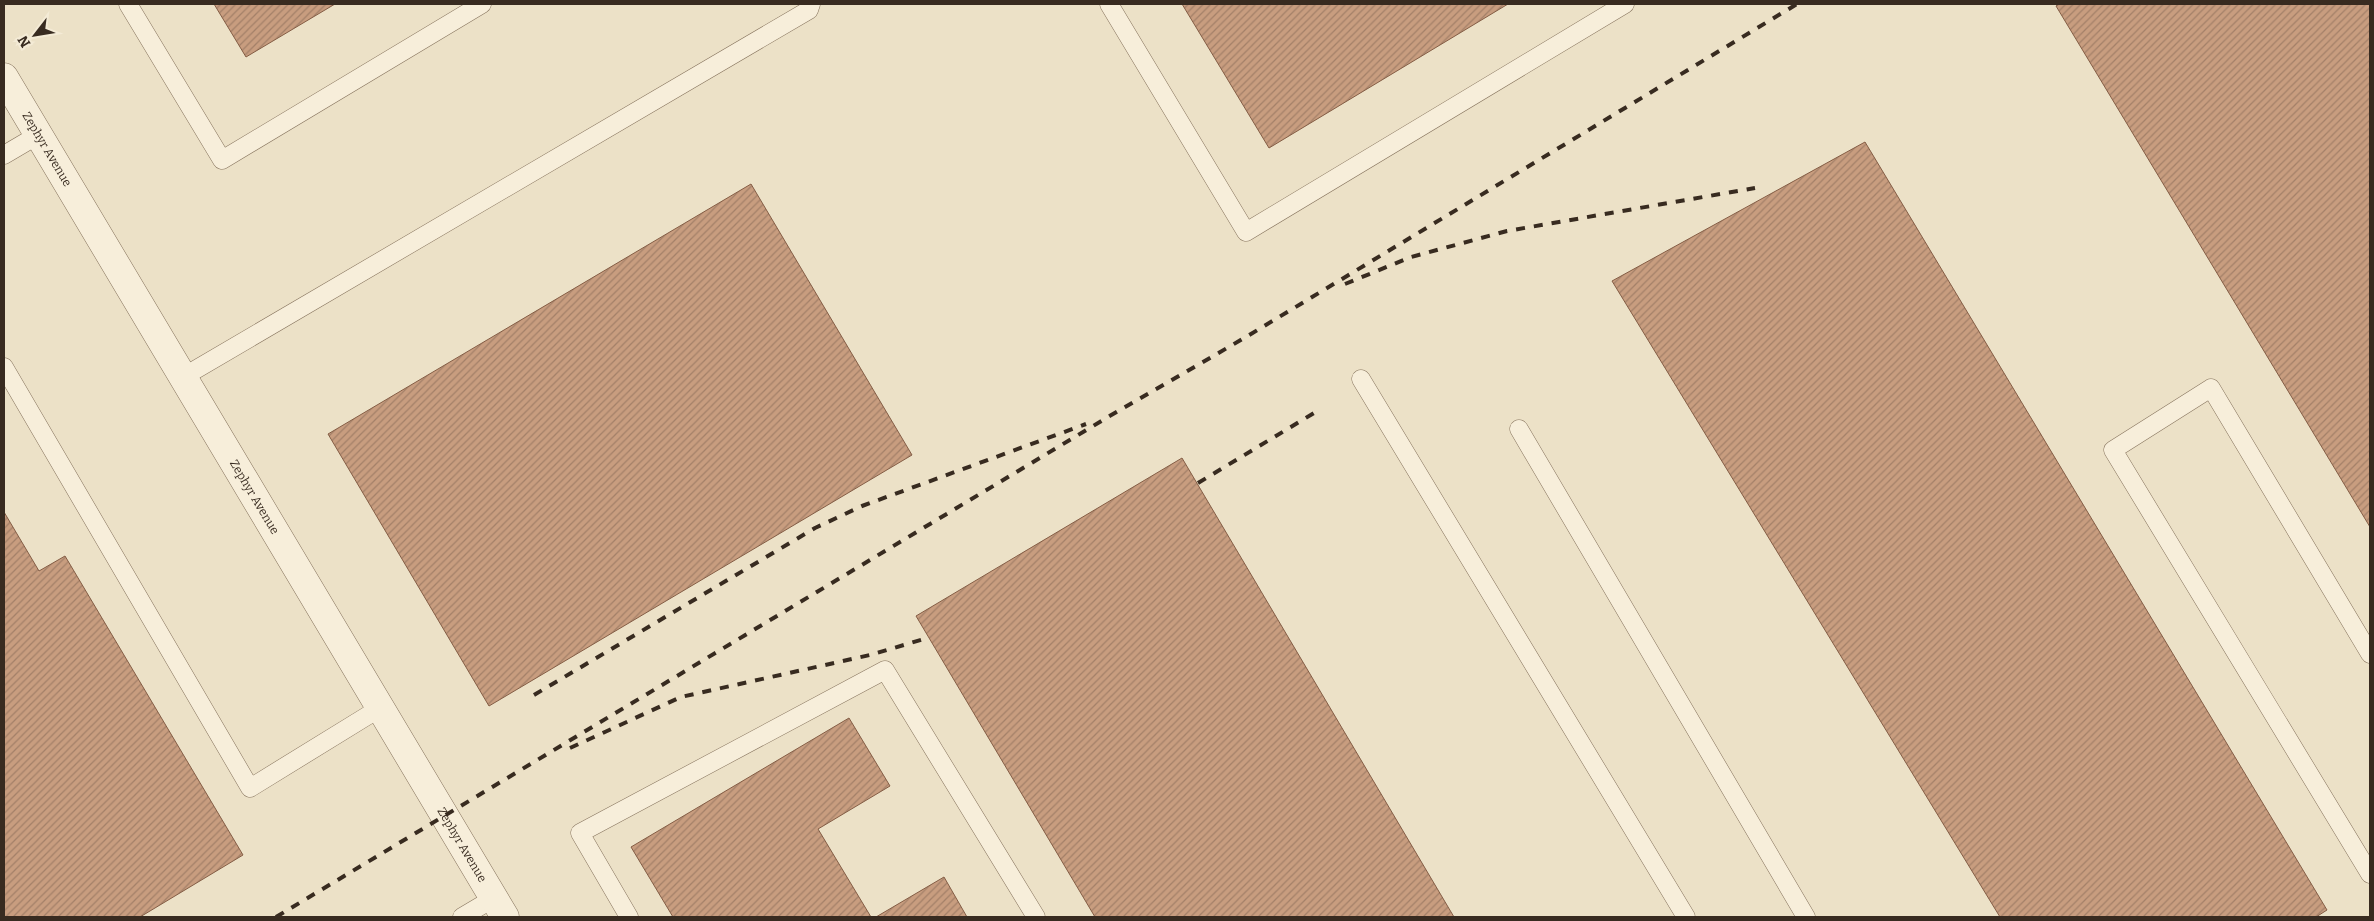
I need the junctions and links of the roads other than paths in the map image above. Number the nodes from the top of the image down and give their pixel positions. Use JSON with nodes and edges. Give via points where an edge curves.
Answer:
{"nodes":[{"id":1,"x":128,"y":4,"type":"edge"},
{"id":2,"x":482,"y":4,"type":"edge"},
{"id":3,"x":811,"y":4,"type":"edge"},
{"id":4,"x":1109,"y":4,"type":"edge"},
{"id":5,"x":1625,"y":4,"type":"edge"},
{"id":6,"x":4,"y":77,"type":"edge"},
{"id":7,"x":38,"y":134,"type":"junction"},
{"id":8,"x":4,"y":155,"type":"edge"},
{"id":9,"x":4,"y":367,"type":"edge"},
{"id":10,"x":183,"y":377,"type":"junction"},
{"id":11,"x":1361,"y":380,"type":"dead end"},
{"id":12,"x":1519,"y":429,"type":"dead end"},
{"id":13,"x":2370,"y":654,"type":"edge"},
{"id":14,"x":380,"y":708,"type":"junction"},
{"id":15,"x":2370,"y":874,"type":"edge"},
{"id":16,"x":499,"y":908,"type":"edge"},
{"id":17,"x":462,"y":917,"type":"edge"},
{"id":18,"x":629,"y":917,"type":"edge"},
{"id":19,"x":1036,"y":917,"type":"edge"},
{"id":20,"x":1686,"y":917,"type":"edge"},
{"id":21,"x":1806,"y":917,"type":"edge"}],
"edges":[{"from":1,"to":2,"type":"lane","via":[[222,160]]},
{"from":3,"to":10,"type":"lane","via":[[809,10]]},
{"from":4,"to":5,"type":"lane","via":[[1246,232]]},
{"from":6,"to":7,"type":"street","name":"Zephyr Avenue"},
{"from":7,"to":8,"type":"lane"},
{"from":7,"to":10,"type":"street","name":"Zephyr Avenue"},
{"from":9,"to":14,"type":"lane","via":[[250,788]]},
{"from":10,"to":14,"type":"street","name":"Zephyr Avenue"},
{"from":11,"to":20,"type":"lane"},
{"from":12,"to":21,"type":"lane"},
{"from":13,"to":15,"type":"lane","via":[[2211,388],[2114,450]]},
{"from":14,"to":16,"type":"street","name":"Zephyr Avenue"},
{"from":16,"to":17,"type":"lane"},
{"from":18,"to":19,"type":"lane","via":[[580,833],[885,670]]}]}
